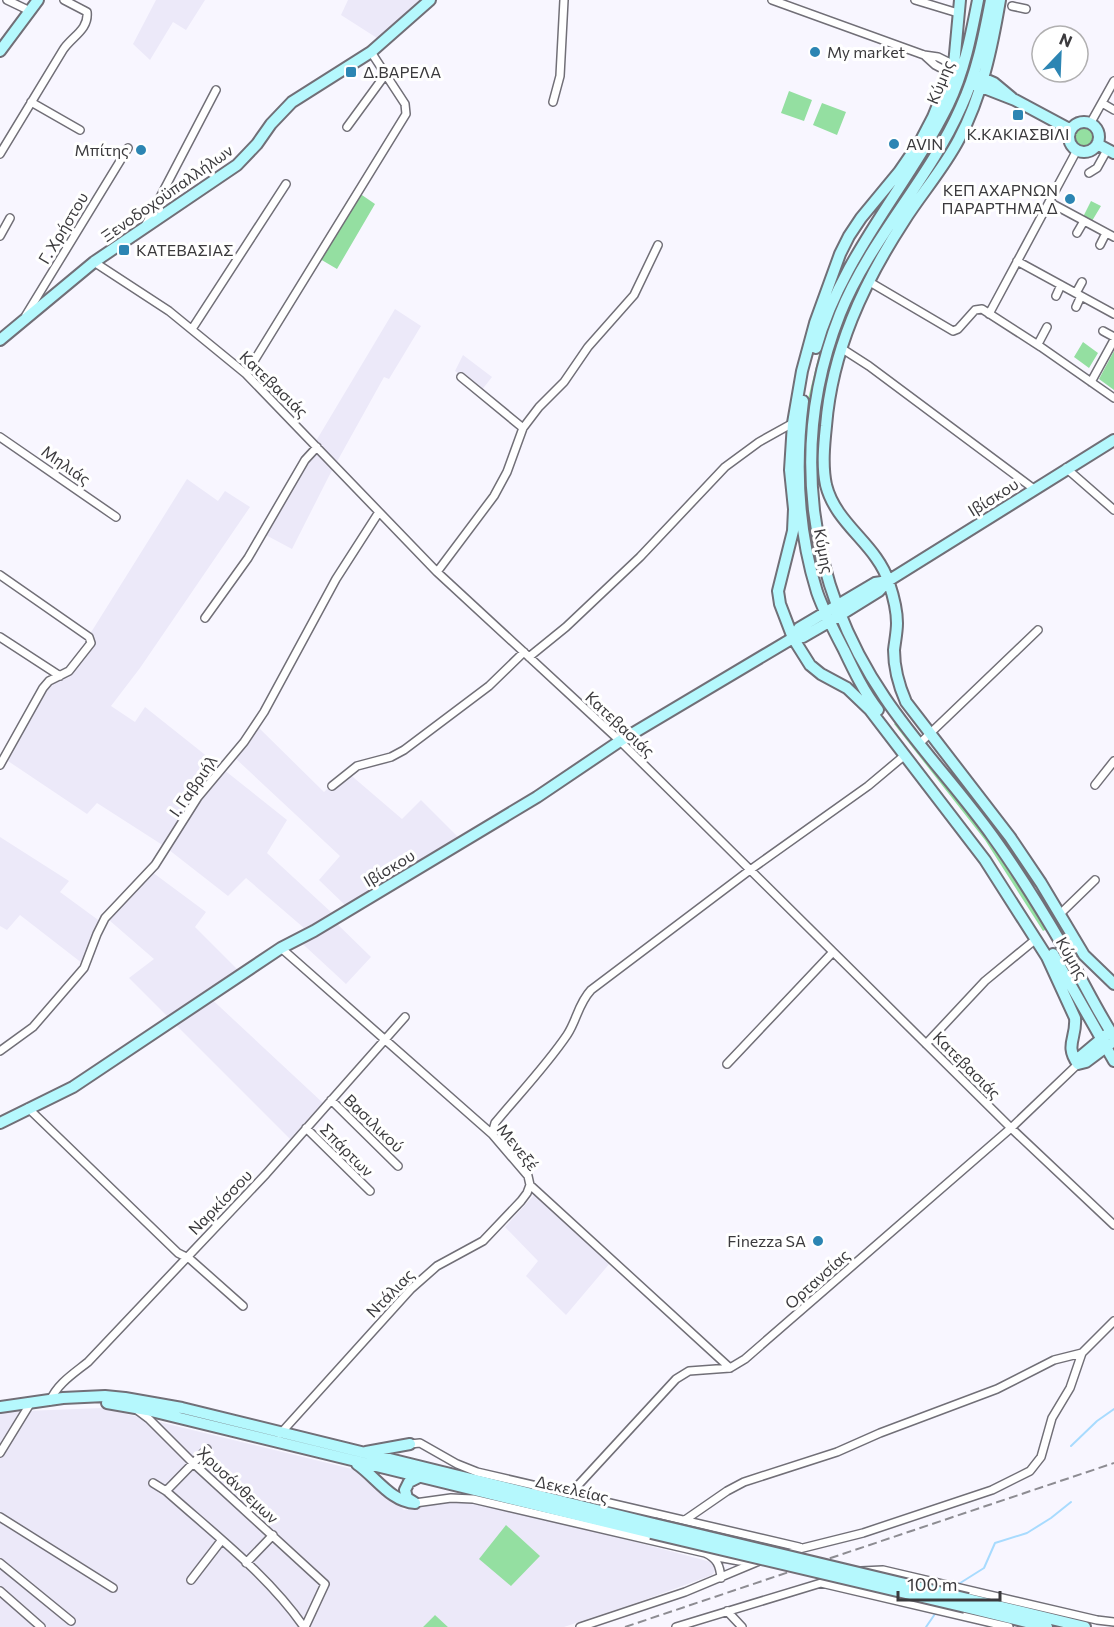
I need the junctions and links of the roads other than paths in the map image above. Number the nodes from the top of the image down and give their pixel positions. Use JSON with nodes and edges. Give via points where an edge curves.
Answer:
{"nodes":[{"id":1,"x":7,"y":0,"type":"edge"},
{"id":2,"x":38,"y":0,"type":"edge"},
{"id":3,"x":64,"y":0,"type":"edge"},
{"id":4,"x":430,"y":0,"type":"edge"},
{"id":5,"x":564,"y":0,"type":"edge"},
{"id":6,"x":772,"y":0,"type":"edge"},
{"id":7,"x":915,"y":0,"type":"edge"},
{"id":8,"x":960,"y":0,"type":"edge"},
{"id":9,"x":978,"y":0,"type":"edge"},
{"id":10,"x":991,"y":0,"type":"edge"},
{"id":11,"x":1000,"y":0,"type":"edge"},
{"id":12,"x":1012,"y":6,"type":"dead end"},
{"id":13,"x":1026,"y":9,"type":"dead end"},
{"id":14,"x":30,"y":11,"type":"junction"},
{"id":15,"x":958,"y":13,"type":"junction"},
{"id":16,"x":0,"y":51,"type":"edge"},
{"id":17,"x":371,"y":52,"type":"junction"},
{"id":18,"x":957,"y":71,"type":"junction"},
{"id":19,"x":386,"y":75,"type":"junction"},
{"id":20,"x":977,"y":80,"type":"junction"},
{"id":21,"x":1114,"y":81,"type":"edge"},
{"id":22,"x":216,"y":90,"type":"dead end"},
{"id":23,"x":31,"y":102,"type":"junction"},
{"id":24,"x":553,"y":102,"type":"dead end"},
{"id":25,"x":1102,"y":103,"type":"junction"},
{"id":26,"x":1114,"y":110,"type":"edge"},
{"id":27,"x":1090,"y":124,"type":"junction"},
{"id":28,"x":347,"y":127,"type":"dead end"},
{"id":29,"x":80,"y":130,"type":"dead end"},
{"id":30,"x":1071,"y":130,"type":"junction"},
{"id":31,"x":1097,"y":144,"type":"junction"},
{"id":32,"x":128,"y":148,"type":"dead end"},
{"id":33,"x":1077,"y":150,"type":"junction"},
{"id":34,"x":1111,"y":152,"type":"edge"},
{"id":35,"x":0,"y":154,"type":"edge"},
{"id":36,"x":1089,"y":173,"type":"dead end"},
{"id":37,"x":286,"y":184,"type":"dead end"},
{"id":38,"x":1049,"y":202,"type":"junction"},
{"id":39,"x":10,"y":218,"type":"dead end"},
{"id":40,"x":1084,"y":221,"type":"junction"},
{"id":41,"x":142,"y":230,"type":"junction"},
{"id":42,"x":1077,"y":233,"type":"dead end"},
{"id":43,"x":1110,"y":233,"type":"edge"},
{"id":44,"x":0,"y":236,"type":"edge"},
{"id":45,"x":658,"y":245,"type":"dead end"},
{"id":46,"x":1100,"y":245,"type":"dead end"},
{"id":47,"x":1017,"y":261,"type":"junction"},
{"id":48,"x":94,"y":262,"type":"junction"},
{"id":49,"x":868,"y":281,"type":"junction"},
{"id":50,"x":1082,"y":282,"type":"dead end"},
{"id":51,"x":1005,"y":284,"type":"junction"},
{"id":52,"x":1061,"y":285,"type":"junction"},
{"id":53,"x":1012,"y":288,"type":"dead end"},
{"id":54,"x":1079,"y":295,"type":"junction"},
{"id":55,"x":1056,"y":296,"type":"dead end"},
{"id":56,"x":1076,"y":307,"type":"dead end"},
{"id":57,"x":989,"y":314,"type":"junction"},
{"id":58,"x":1114,"y":314,"type":"edge"},
{"id":59,"x":22,"y":322,"type":"junction"},
{"id":60,"x":1047,"y":327,"type":"dead end"},
{"id":61,"x":192,"y":329,"type":"junction"},
{"id":62,"x":1104,"y":331,"type":"dead end"},
{"id":63,"x":1114,"y":338,"type":"edge"},
{"id":64,"x":0,"y":340,"type":"edge"},
{"id":65,"x":1038,"y":344,"type":"junction"},
{"id":66,"x":841,"y":348,"type":"junction"},
{"id":67,"x":246,"y":374,"type":"junction"},
{"id":68,"x":461,"y":377,"type":"dead end"},
{"id":69,"x":1091,"y":381,"type":"junction"},
{"id":70,"x":1114,"y":398,"type":"edge"},
{"id":71,"x":793,"y":423,"type":"junction"},
{"id":72,"x":523,"y":428,"type":"junction"},
{"id":73,"x":0,"y":437,"type":"edge"},
{"id":74,"x":1114,"y":440,"type":"edge"},
{"id":75,"x":317,"y":447,"type":"junction"},
{"id":76,"x":1066,"y":468,"type":"junction"},
{"id":77,"x":1034,"y":489,"type":"junction"},
{"id":78,"x":1114,"y":510,"type":"edge"},
{"id":79,"x":379,"y":512,"type":"junction"},
{"id":80,"x":116,"y":517,"type":"dead end"},
{"id":81,"x":438,"y":572,"type":"junction"},
{"id":82,"x":0,"y":575,"type":"edge"},
{"id":83,"x":888,"y":580,"type":"junction"},
{"id":84,"x":838,"y":611,"type":"junction"},
{"id":85,"x":827,"y":617,"type":"junction"},
{"id":86,"x":205,"y":618,"type":"dead end"},
{"id":87,"x":1038,"y":630,"type":"dead end"},
{"id":88,"x":0,"y":637,"type":"edge"},
{"id":89,"x":794,"y":638,"type":"junction"},
{"id":90,"x":526,"y":655,"type":"junction"},
{"id":91,"x":60,"y":676,"type":"junction"},
{"id":92,"x":930,"y":734,"type":"junction"},
{"id":93,"x":620,"y":741,"type":"junction"},
{"id":94,"x":920,"y":743,"type":"junction"},
{"id":95,"x":905,"y":755,"type":"junction"},
{"id":96,"x":1114,"y":761,"type":"edge"},
{"id":97,"x":0,"y":765,"type":"edge"},
{"id":98,"x":1095,"y":785,"type":"dead end"},
{"id":99,"x":332,"y":786,"type":"dead end"},
{"id":100,"x":750,"y":870,"type":"junction"},
{"id":101,"x":1095,"y":880,"type":"dead end"},
{"id":102,"x":1060,"y":915,"type":"junction"},
{"id":103,"x":1036,"y":939,"type":"junction"},
{"id":104,"x":281,"y":948,"type":"junction"},
{"id":105,"x":833,"y":952,"type":"junction"},
{"id":106,"x":1114,"y":984,"type":"edge"},
{"id":107,"x":405,"y":1017,"type":"dead end"},
{"id":108,"x":1110,"y":1037,"type":"edge"},
{"id":109,"x":384,"y":1041,"type":"junction"},
{"id":110,"x":926,"y":1044,"type":"junction"},
{"id":111,"x":0,"y":1051,"type":"edge"},
{"id":112,"x":1114,"y":1060,"type":"edge"},
{"id":113,"x":728,"y":1064,"type":"dead end"},
{"id":114,"x":1078,"y":1064,"type":"junction"},
{"id":115,"x":331,"y":1100,"type":"junction"},
{"id":116,"x":28,"y":1108,"type":"junction"},
{"id":117,"x":0,"y":1123,"type":"edge"},
{"id":118,"x":306,"y":1128,"type":"junction"},
{"id":119,"x":1011,"y":1128,"type":"junction"},
{"id":120,"x":492,"y":1134,"type":"junction"},
{"id":121,"x":398,"y":1166,"type":"dead end"},
{"id":122,"x":530,"y":1185,"type":"junction"},
{"id":123,"x":370,"y":1191,"type":"dead end"},
{"id":124,"x":1114,"y":1225,"type":"edge"},
{"id":125,"x":186,"y":1257,"type":"junction"},
{"id":126,"x":243,"y":1306,"type":"dead end"},
{"id":127,"x":1114,"y":1321,"type":"edge"},
{"id":128,"x":1082,"y":1353,"type":"junction"},
{"id":129,"x":730,"y":1368,"type":"junction"},
{"id":130,"x":50,"y":1401,"type":"junction"},
{"id":131,"x":30,"y":1404,"type":"junction"},
{"id":132,"x":0,"y":1407,"type":"edge"},
{"id":133,"x":132,"y":1407,"type":"junction"},
{"id":134,"x":280,"y":1434,"type":"junction"},
{"id":135,"x":410,"y":1444,"type":"junction"},
{"id":136,"x":207,"y":1449,"type":"dead end"},
{"id":137,"x":0,"y":1453,"type":"edge"},
{"id":138,"x":357,"y":1457,"type":"junction"},
{"id":139,"x":193,"y":1463,"type":"junction"},
{"id":140,"x":414,"y":1466,"type":"junction"},
{"id":141,"x":419,"y":1477,"type":"junction"},
{"id":142,"x":153,"y":1483,"type":"dead end"},
{"id":143,"x":166,"y":1491,"type":"junction"},
{"id":144,"x":570,"y":1494,"type":"junction"},
{"id":145,"x":415,"y":1503,"type":"junction"},
{"id":146,"x":0,"y":1517,"type":"edge"},
{"id":147,"x":685,"y":1520,"type":"junction"},
{"id":148,"x":652,"y":1528,"type":"junction"},
{"id":149,"x":273,"y":1535,"type":"junction"},
{"id":150,"x":221,"y":1541,"type":"junction"},
{"id":151,"x":803,"y":1547,"type":"junction"},
{"id":152,"x":712,"y":1556,"type":"junction"},
{"id":153,"x":757,"y":1562,"type":"junction"},
{"id":154,"x":0,"y":1563,"type":"edge"},
{"id":155,"x":246,"y":1563,"type":"junction"},
{"id":156,"x":853,"y":1573,"type":"junction"},
{"id":157,"x":721,"y":1578,"type":"junction"},
{"id":158,"x":191,"y":1580,"type":"dead end"},
{"id":159,"x":821,"y":1584,"type":"junction"},
{"id":160,"x":113,"y":1588,"type":"dead end"},
{"id":161,"x":0,"y":1591,"type":"edge"},
{"id":162,"x":859,"y":1592,"type":"junction"},
{"id":163,"x":967,"y":1599,"type":"junction"},
{"id":164,"x":727,"y":1611,"type":"junction"},
{"id":165,"x":71,"y":1621,"type":"dead end"},
{"id":166,"x":1114,"y":1622,"type":"edge"},
{"id":167,"x":1004,"y":1626,"type":"edge"},
{"id":168,"x":41,"y":1627,"type":"edge"},
{"id":169,"x":305,"y":1627,"type":"edge"},
{"id":170,"x":580,"y":1627,"type":"edge"},
{"id":171,"x":676,"y":1627,"type":"edge"},
{"id":172,"x":742,"y":1627,"type":"edge"},
{"id":173,"x":1047,"y":1627,"type":"edge"},
{"id":174,"x":1086,"y":1627,"type":"edge"}],
"edges":[{"from":1,"to":14,"type":"street"},
{"from":2,"to":14,"type":"street"},
{"from":3,"to":23,"type":"street","via":[[87,12],[87,17]]},
{"from":4,"to":17,"type":"street","name":"Ξενοδοχοϋπαλλήλων"},
{"from":5,"to":24,"type":"street","via":[[560,76]]},
{"from":6,"to":18,"type":"street","via":[[924,55],[935,65]]},
{"from":7,"to":15,"type":"street"},
{"from":8,"to":15,"type":"street"},
{"from":9,"to":18,"type":"street","name":"Κύμης"},
{"from":10,"to":20,"type":"street","name":"Κύμης"},
{"from":11,"to":20,"type":"street"},
{"from":12,"to":13,"type":"street"},
{"from":14,"to":16,"type":"street"},
{"from":15,"to":18,"type":"street"},
{"from":17,"to":19,"type":"street"},
{"from":17,"to":41,"type":"street","name":"Ξενοδοχοϋπαλλήλων","via":[[292,102],[237,165]]},
{"from":18,"to":20,"type":"street"},
{"from":18,"to":71,"type":"street","via":[[921,140],[861,218],[840,254],[815,323]]},
{"from":18,"to":85,"type":"street","name":"Κύμης","via":[[950,102],[932,135],[859,248],[836,292],[809,374],[800,427],[800,499],[812,571]]},
{"from":19,"to":28,"type":"street"},
{"from":19,"to":67,"type":"street","via":[[405,104],[406,114]]},
{"from":20,"to":30,"type":"street"},
{"from":20,"to":49,"type":"street","via":[[968,120],[954,149]]},
{"from":20,"to":84,"type":"street","name":"Κύμης","via":[[847,298],[824,366],[814,420],[812,473],[819,544]]},
{"from":21,"to":25,"type":"street"},
{"from":22,"to":41,"type":"street"},
{"from":23,"to":29,"type":"street"},
{"from":23,"to":35,"type":"street"},
{"from":25,"to":26,"type":"street"},
{"from":25,"to":27,"type":"street"},
{"from":27,"to":30,"type":"street","via":[[1080,123]]},
{"from":27,"to":31,"type":"street","via":[[1098,133]]},
{"from":30,"to":33,"type":"street","via":[[1069,139]]},
{"from":31,"to":33,"type":"street","via":[[1090,150]]},
{"from":31,"to":34,"type":"street"},
{"from":32,"to":59,"type":"street","name":"Γ. Χρήστου"},
{"from":33,"to":38,"type":"street"},
{"from":34,"to":36,"type":"street"},
{"from":37,"to":61,"type":"street"},
{"from":38,"to":40,"type":"street"},
{"from":38,"to":47,"type":"street"},
{"from":39,"to":44,"type":"street"},
{"from":40,"to":42,"type":"street"},
{"from":40,"to":43,"type":"street"},
{"from":41,"to":48,"type":"street","name":"Ξενοδοχοϋπαλλήλων"},
{"from":43,"to":46,"type":"street"},
{"from":45,"to":72,"type":"street","via":[[634,296]]},
{"from":47,"to":51,"type":"street"},
{"from":47,"to":52,"type":"street","via":[[1046,273]]},
{"from":48,"to":59,"type":"street","name":"Ξενοδοχοϋπαλλήλων"},
{"from":48,"to":61,"type":"street","name":"Κατεβασιάς"},
{"from":49,"to":57,"type":"street","via":[[950,330],[958,329],[975,310]]},
{"from":49,"to":66,"type":"street"},
{"from":50,"to":54,"type":"street"},
{"from":51,"to":53,"type":"street"},
{"from":51,"to":57,"type":"street"},
{"from":52,"to":54,"type":"street"},
{"from":52,"to":55,"type":"street"},
{"from":54,"to":56,"type":"street"},
{"from":54,"to":58,"type":"street"},
{"from":57,"to":65,"type":"street"},
{"from":59,"to":64,"type":"street","name":"Ξενοδοχοϋπαλλήλων"},
{"from":60,"to":65,"type":"street"},
{"from":61,"to":67,"type":"street","name":"Κατεβασιάς"},
{"from":62,"to":63,"type":"street"},
{"from":63,"to":69,"type":"street"},
{"from":65,"to":69,"type":"street"},
{"from":66,"to":77,"type":"street"},
{"from":66,"to":83,"type":"street","via":[[827,406],[826,484],[839,514],[872,551]]},
{"from":67,"to":75,"type":"street","name":"Κατεβασιάς"},
{"from":68,"to":72,"type":"street"},
{"from":69,"to":70,"type":"street"},
{"from":71,"to":89,"type":"street","via":[[793,531],[778,591]]},
{"from":71,"to":90,"type":"street","via":[[725,467],[640,557],[566,627]]},
{"from":72,"to":81,"type":"street","via":[[494,496]]},
{"from":73,"to":80,"type":"street","name":"Μηλιάς"},
{"from":74,"to":76,"type":"street","name":"Ιβίσκου"},
{"from":75,"to":79,"type":"street","name":"Κατεβασιάς"},
{"from":75,"to":86,"type":"street","via":[[305,460],[241,569]]},
{"from":76,"to":77,"type":"street","name":"Ιβίσκου"},
{"from":76,"to":78,"type":"street"},
{"from":77,"to":83,"type":"street","name":"Ιβίσκου"},
{"from":79,"to":81,"type":"street","name":"Κατεβασιάς"},
{"from":79,"to":111,"type":"street","name":"Ι. Γαβριήλ","via":[[336,579],[244,742],[198,797],[155,865],[105,918],[84,968],[33,1027]]},
{"from":81,"to":90,"type":"street","name":"Κατεβασιάς"},
{"from":82,"to":91,"type":"street","via":[[90,639],[91,644],[81,658]]},
{"from":83,"to":84,"type":"street","name":"Ιβίσκου","via":[[875,583]]},
{"from":83,"to":92,"type":"street","via":[[897,624],[894,653],[898,681],[906,702]]},
{"from":84,"to":85,"type":"street","name":"Ιβίσκου"},
{"from":84,"to":94,"type":"street","name":"Κύμης","via":[[878,687]]},
{"from":85,"to":89,"type":"street","name":"Ιβίσκου","via":[[799,628]]},
{"from":85,"to":108,"type":"street","name":"Κύμης","via":[[876,708],[1007,880]]},
{"from":87,"to":92,"type":"street"},
{"from":88,"to":91,"type":"street"},
{"from":89,"to":93,"type":"street","name":"Ιβίσκου"},
{"from":89,"to":95,"type":"street","via":[[810,665],[859,698]]},
{"from":90,"to":93,"type":"street","name":"Κατεβασιάς"},
{"from":90,"to":99,"type":"street","via":[[404,750],[357,766]]},
{"from":91,"to":97,"type":"street","via":[[49,681],[36,698]]},
{"from":92,"to":94,"type":"street"},
{"from":92,"to":102,"type":"street","via":[[1010,837]]},
{"from":93,"to":100,"type":"street","name":"Κατεβασιάς"},
{"from":93,"to":104,"type":"street","name":"Ιβίσκου","via":[[537,797]]},
{"from":94,"to":108,"type":"street","name":"Κύμης","via":[[1019,875]]},
{"from":95,"to":100,"type":"street"},
{"from":95,"to":103,"type":"street","via":[[986,860]]},
{"from":96,"to":98,"type":"street"},
{"from":100,"to":105,"type":"street","name":"Κατεβασιάς"},
{"from":100,"to":120,"type":"street","via":[[591,990],[566,1036],[495,1123]]},
{"from":101,"to":102,"type":"street"},
{"from":102,"to":106,"type":"street","via":[[1084,955]]},
{"from":103,"to":110,"type":"street","via":[[985,981]]},
{"from":103,"to":114,"type":"street","via":[[1076,1018],[1071,1048]]},
{"from":104,"to":109,"type":"street","name":"Μενεξέ"},
{"from":104,"to":116,"type":"street","name":"Ιβίσκου","via":[[73,1087]]},
{"from":105,"to":110,"type":"street","name":"Κατεβασιάς"},
{"from":105,"to":113,"type":"street"},
{"from":107,"to":109,"type":"street","name":"Ναρκίσσου"},
{"from":108,"to":112,"type":"street","name":"Κύμης"},
{"from":108,"to":114,"type":"street","via":[[1086,1062]]},
{"from":109,"to":115,"type":"street","name":"Ναρκίσσου"},
{"from":109,"to":120,"type":"street","name":"Μενεξέ"},
{"from":110,"to":119,"type":"street","name":"Κατεβασιάς"},
{"from":114,"to":119,"type":"street","name":"Ορτανσίας"},
{"from":115,"to":118,"type":"street","name":"Ναρκίσσου"},
{"from":115,"to":121,"type":"street","name":"Βασιλικού"},
{"from":116,"to":117,"type":"street","name":"Ιβίσκου"},
{"from":116,"to":125,"type":"street","via":[[121,1200]]},
{"from":118,"to":123,"type":"street","name":"Σπάρτων"},
{"from":118,"to":125,"type":"street","name":"Ναρκίσσου"},
{"from":119,"to":124,"type":"street","name":"Κατεβασιάς"},
{"from":119,"to":129,"type":"street","name":"Ορτανσίας","via":[[767,1342]]},
{"from":120,"to":122,"type":"street","name":"Μενεξέ","via":[[528,1176]]},
{"from":122,"to":129,"type":"street","name":"Μενεξέ"},
{"from":122,"to":134,"type":"street","name":"Ντάλιας","via":[[521,1201],[483,1241],[437,1266],[411,1289]]},
{"from":125,"to":126,"type":"street"},
{"from":125,"to":130,"type":"street","name":"Ναρκίσσου","via":[[88,1362],[59,1385]]},
{"from":127,"to":128,"type":"street"},
{"from":128,"to":147,"type":"street","via":[[1054,1360],[997,1389],[837,1452],[744,1482]]},
{"from":128,"to":151,"type":"street","via":[[1070,1388],[1052,1418],[1041,1457],[1030,1471],[992,1490],[863,1533]]},
{"from":129,"to":144,"type":"street","name":"Ορτανσίας","via":[[689,1371],[676,1379]]},
{"from":130,"to":131,"type":"street","name":"Δεκελείας"},
{"from":130,"to":133,"type":"street","name":"Δεκελείας"},
{"from":130,"to":134,"type":"street","name":"Δεκελείας","via":[[125,1398],[182,1408]]},
{"from":131,"to":132,"type":"street","name":"Δεκελείας"},
{"from":131,"to":137,"type":"street"},
{"from":133,"to":138,"type":"street","name":"Δεκελείας"},
{"from":133,"to":139,"type":"street","name":"Χρυσάνθεμων"},
{"from":134,"to":138,"type":"street","name":"Δεκελείας"},
{"from":135,"to":138,"type":"street"},
{"from":135,"to":140,"type":"street","via":[[405,1454]]},
{"from":135,"to":144,"type":"street","via":[[420,1443],[477,1472]]},
{"from":136,"to":139,"type":"street"},
{"from":138,"to":140,"type":"street","name":"Δεκελείας"},
{"from":138,"to":141,"type":"street","name":"Δεκελείας"},
{"from":138,"to":145,"type":"street","via":[[391,1493]]},
{"from":139,"to":143,"type":"street"},
{"from":139,"to":149,"type":"street","name":"Χρυσάνθεμων"},
{"from":140,"to":148,"type":"street","name":"Δεκελείας"},
{"from":141,"to":145,"type":"street","via":[[409,1482],[405,1490]]},
{"from":141,"to":148,"type":"street","name":"Δεκελείας"},
{"from":142,"to":143,"type":"street"},
{"from":143,"to":150,"type":"street"},
{"from":144,"to":147,"type":"street"},
{"from":145,"to":152,"type":"street","via":[[470,1498]]},
{"from":146,"to":160,"type":"street"},
{"from":147,"to":151,"type":"street"},
{"from":148,"to":163,"type":"street","name":"Δεκελείας","bridge":true},
{"from":149,"to":155,"type":"street"},
{"from":149,"to":169,"type":"street","name":"Χρυσάνθεμων","via":[[325,1584]]},
{"from":150,"to":155,"type":"street"},
{"from":150,"to":158,"type":"street"},
{"from":151,"to":153,"type":"street"},
{"from":152,"to":153,"type":"street"},
{"from":152,"to":157,"type":"street"},
{"from":153,"to":157,"type":"street"},
{"from":154,"to":165,"type":"street"},
{"from":155,"to":169,"type":"street"},
{"from":156,"to":159,"type":"street"},
{"from":156,"to":162,"type":"street"},
{"from":156,"to":163,"type":"street","via":[[883,1570],[942,1584]]},
{"from":157,"to":170,"type":"street"},
{"from":159,"to":162,"type":"street"},
{"from":159,"to":164,"type":"street"},
{"from":161,"to":168,"type":"street"},
{"from":162,"to":167,"type":"street"},
{"from":163,"to":166,"type":"street"},
{"from":163,"to":173,"type":"street","name":"Δεκελείας"},
{"from":163,"to":174,"type":"street","name":"Δεκελείας"},
{"from":164,"to":171,"type":"street"},
{"from":164,"to":172,"type":"street"}]}
